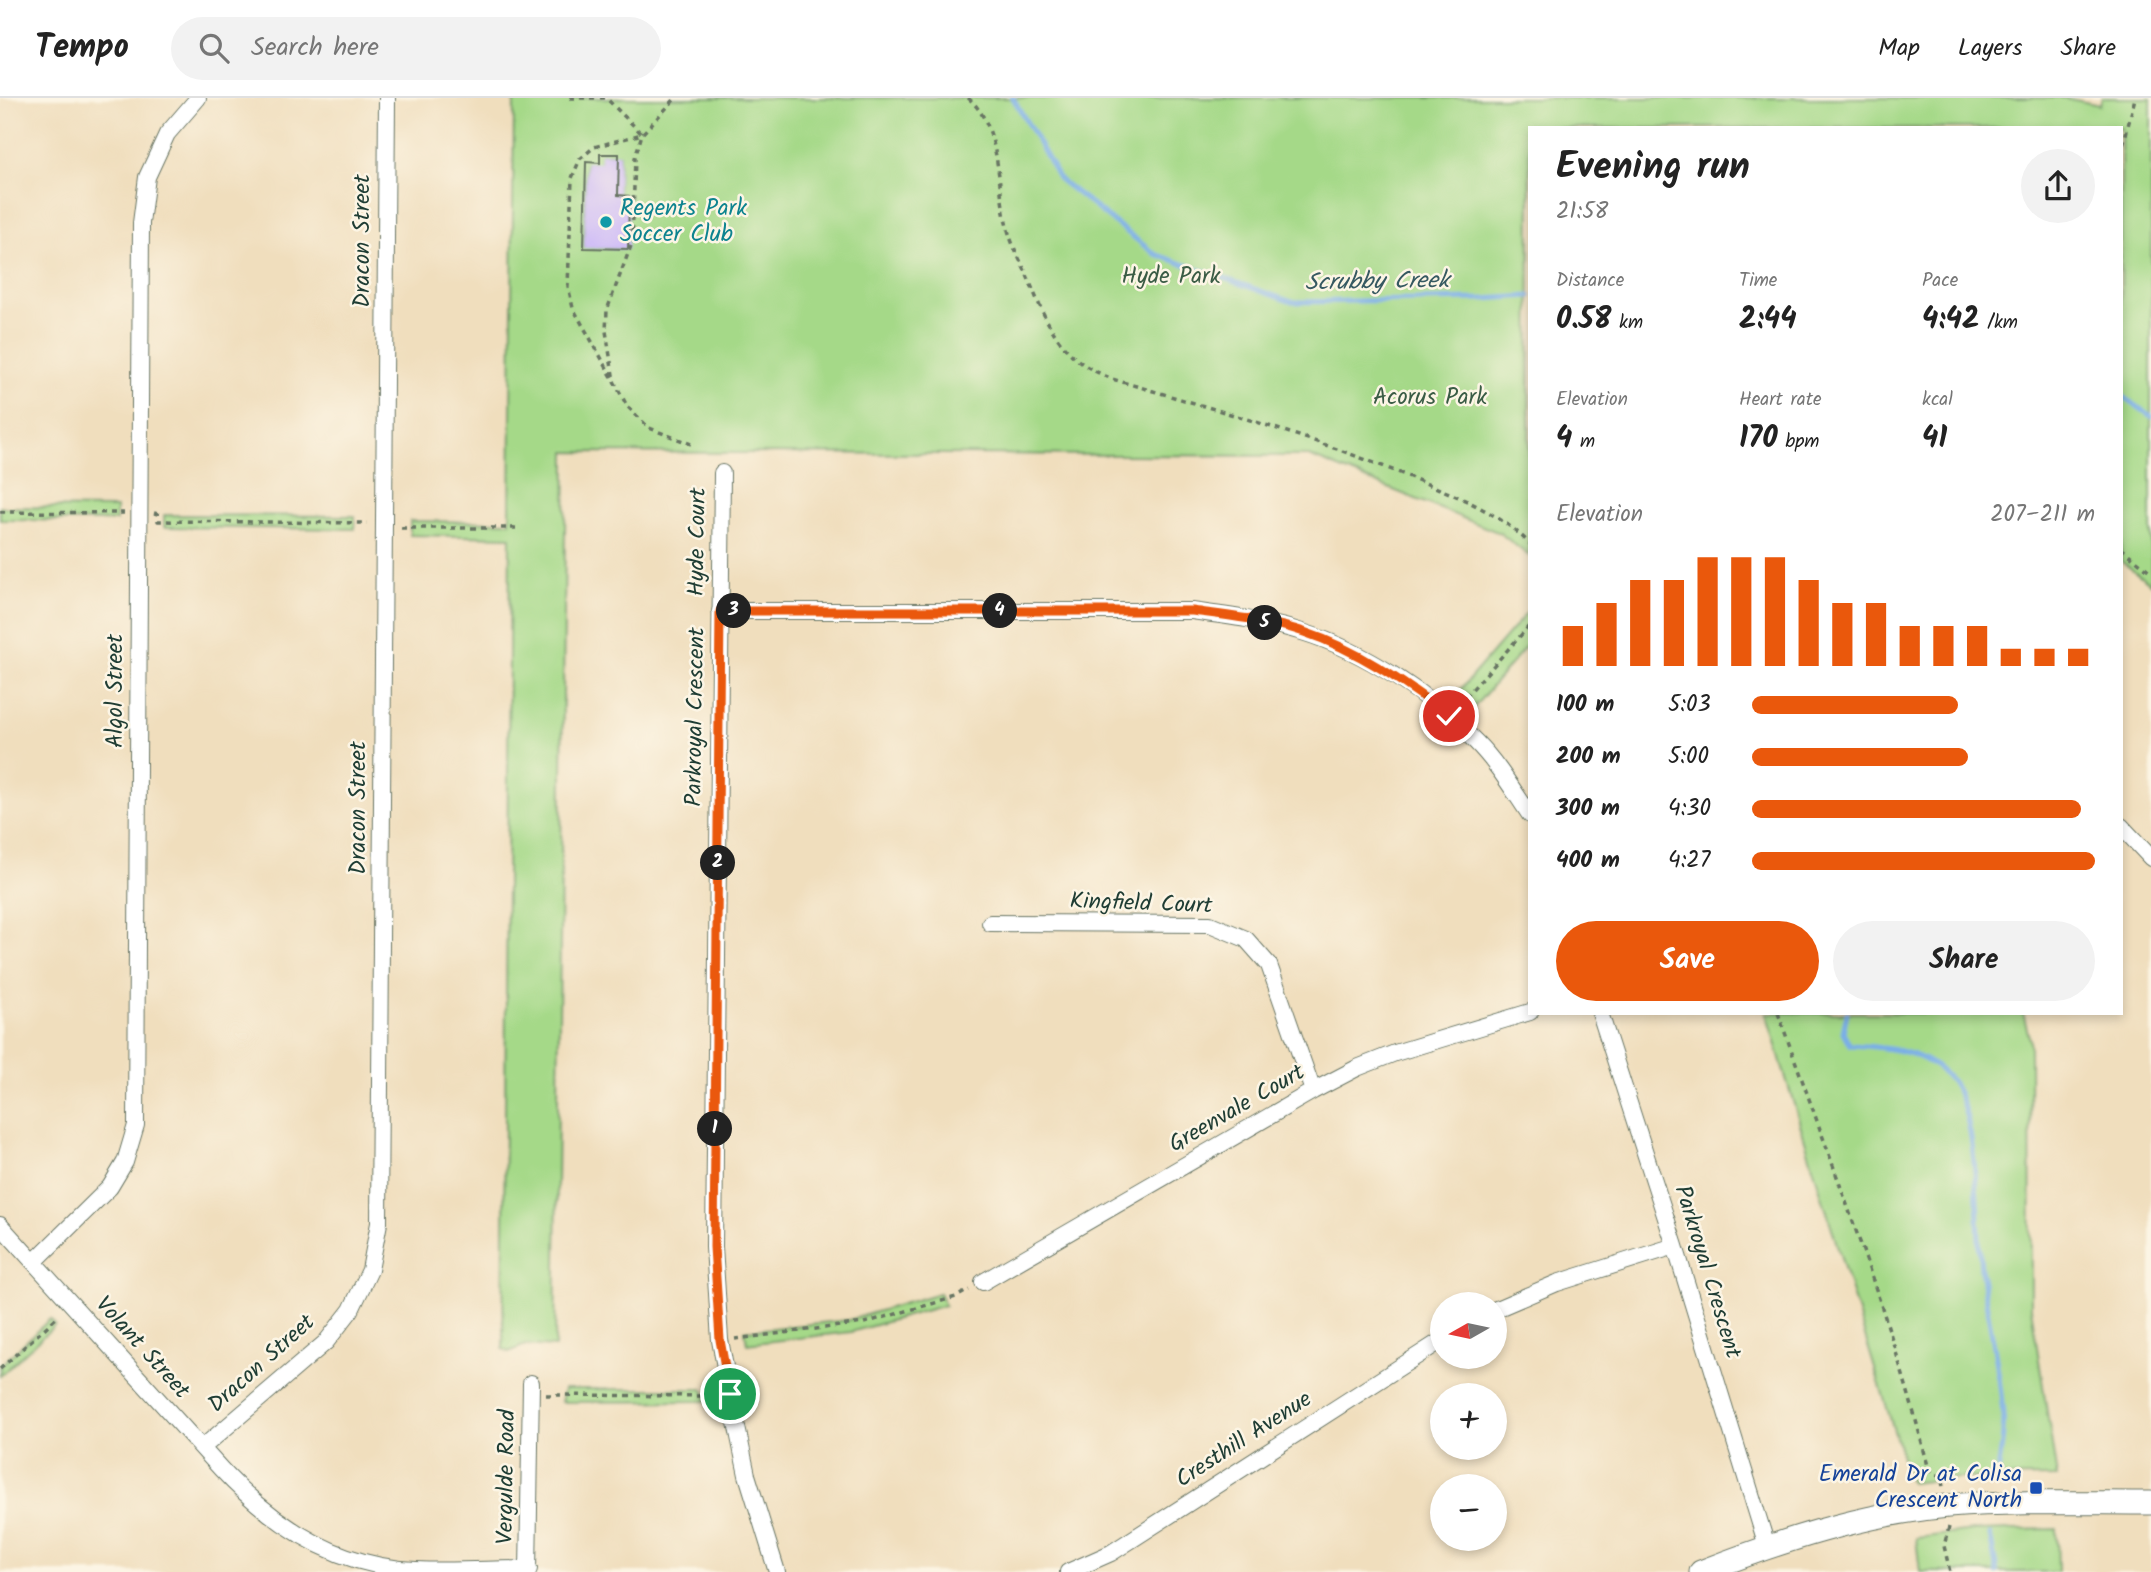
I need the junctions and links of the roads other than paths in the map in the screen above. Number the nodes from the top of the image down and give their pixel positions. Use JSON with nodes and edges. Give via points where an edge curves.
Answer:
{"nodes":[{"id":1,"x":198,"y":98,"type":"edge"},
{"id":2,"x":387,"y":98,"type":"edge"},
{"id":3,"x":722,"y":473,"type":"dead end"},
{"id":4,"x":720,"y":611,"type":"junction"},
{"id":5,"x":1528,"y":812,"type":"edge"},
{"id":6,"x":2123,"y":828,"type":"edge"},
{"id":7,"x":2151,"y":858,"type":"edge"},
{"id":8,"x":990,"y":923,"type":"dead end"},
{"id":9,"x":1528,"y":1013,"type":"edge"},
{"id":10,"x":1601,"y":1015,"type":"edge"},
{"id":11,"x":1313,"y":1091,"type":"junction"},
{"id":12,"x":0,"y":1225,"type":"edge"},
{"id":13,"x":1675,"y":1246,"type":"junction"},
{"id":14,"x":34,"y":1262,"type":"junction"},
{"id":15,"x":983,"y":1282,"type":"road end"},
{"id":16,"x":1507,"y":1304,"type":"edge"},
{"id":17,"x":1430,"y":1348,"type":"edge"},
{"id":18,"x":531,"y":1389,"type":"road end"},
{"id":19,"x":202,"y":1448,"type":"junction"},
{"id":20,"x":2151,"y":1503,"type":"edge"},
{"id":21,"x":1767,"y":1546,"type":"junction"},
{"id":22,"x":528,"y":1571,"type":"edge"},
{"id":23,"x":777,"y":1572,"type":"edge"},
{"id":24,"x":1068,"y":1572,"type":"edge"},
{"id":25,"x":1701,"y":1572,"type":"edge"}],
"edges":[{"from":1,"to":14,"type":"street","name":"Algol Street","via":[[167,134],[148,177],[141,223],[136,1125],[125,1162],[110,1187]]},
{"from":2,"to":19,"type":"street","name":"Dracon Street","via":[[379,1223],[370,1270],[351,1310],[326,1342]]},
{"from":3,"to":4,"type":"street","name":"Hyde Court"},
{"from":4,"to":5,"type":"street","name":"Parkroyal Crescent","via":[[1192,611],[1304,632],[1398,678],[1449,716],[1478,744]]},
{"from":4,"to":23,"type":"street","name":"Parkroyal Crescent","via":[[714,1247],[720,1340],[747,1475]]},
{"from":6,"to":7,"type":"street"},
{"from":8,"to":11,"type":"street","name":"Kingfield Court","via":[[1210,924],[1246,939],[1269,965]]},
{"from":9,"to":11,"type":"street","name":"Greenvale Court","via":[[1395,1053]]},
{"from":10,"to":13,"type":"street","name":"Parkroyal Crescent"},
{"from":11,"to":15,"type":"street","name":"Greenvale Court"},
{"from":12,"to":14,"type":"street","name":"Volant Street"},
{"from":13,"to":16,"type":"street","via":[[1557,1283]]},
{"from":13,"to":21,"type":"street","name":"Parkroyal Crescent"},
{"from":14,"to":19,"type":"street","name":"Volant Street"},
{"from":17,"to":24,"type":"street","name":"Cresthill Avenue","via":[[1111,1553]]},
{"from":18,"to":22,"type":"street","name":"Vergulde Road"},
{"from":19,"to":22,"type":"street","name":"Volant Street","via":[[276,1521],[353,1559],[414,1570]]},
{"from":20,"to":21,"type":"street","via":[[1945,1507],[1821,1529]]},
{"from":21,"to":25,"type":"street"}]}
